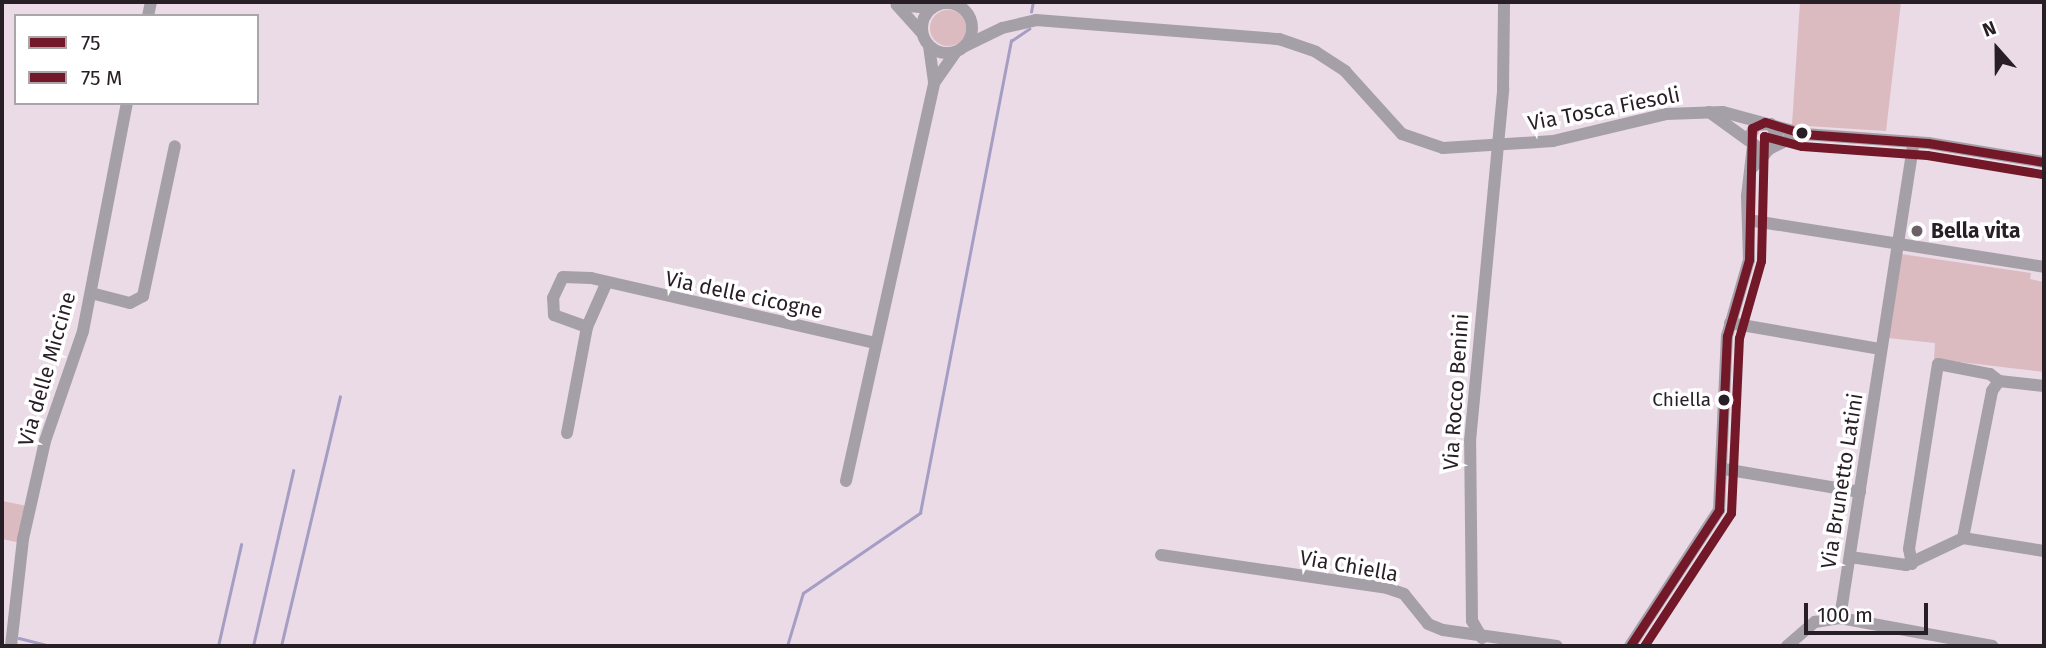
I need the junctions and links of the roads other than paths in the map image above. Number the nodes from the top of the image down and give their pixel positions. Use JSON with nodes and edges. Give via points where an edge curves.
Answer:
{"nodes":[{"id":1,"x":1504,"y":2,"type":"edge"},
{"id":2,"x":894,"y":3,"type":"edge"},
{"id":3,"x":933,"y":8,"type":"junction"},
{"id":4,"x":971,"y":21,"type":"junction"},
{"id":5,"x":1002,"y":27,"type":"junction"},
{"id":6,"x":922,"y":33,"type":"junction"},
{"id":7,"x":929,"y":46,"type":"junction"},
{"id":8,"x":961,"y":49,"type":"junction"},
{"id":9,"x":934,"y":83,"type":"junction"},
{"id":10,"x":128,"y":105,"type":"edge"},
{"id":11,"x":1709,"y":112,"type":"junction"},
{"id":12,"x":1768,"y":123,"type":"junction"},
{"id":13,"x":1803,"y":133,"type":"junction"},
{"id":14,"x":1914,"y":142,"type":"junction"},
{"id":15,"x":1751,"y":144,"type":"junction"},
{"id":16,"x":1497,"y":145,"type":"junction"},
{"id":17,"x":175,"y":146,"type":"dead end"},
{"id":18,"x":1769,"y":149,"type":"junction"},
{"id":19,"x":2044,"y":162,"type":"edge"},
{"id":20,"x":1752,"y":168,"type":"junction"},
{"id":21,"x":1748,"y":220,"type":"junction"},
{"id":22,"x":1898,"y":244,"type":"junction"},
{"id":23,"x":2044,"y":267,"type":"edge"},
{"id":24,"x":606,"y":284,"type":"junction"},
{"id":25,"x":90,"y":293,"type":"junction"},
{"id":26,"x":1730,"y":323,"type":"junction"},
{"id":27,"x":587,"y":327,"type":"junction"},
{"id":28,"x":875,"y":343,"type":"junction"},
{"id":29,"x":1881,"y":349,"type":"junction"},
{"id":30,"x":1999,"y":381,"type":"junction"},
{"id":31,"x":2044,"y":386,"type":"edge"},
{"id":32,"x":567,"y":433,"type":"dead end"},
{"id":33,"x":1724,"y":469,"type":"junction"},
{"id":34,"x":846,"y":481,"type":"dead end"},
{"id":35,"x":1860,"y":492,"type":"junction"},
{"id":36,"x":1963,"y":538,"type":"junction"},
{"id":37,"x":2044,"y":551,"type":"edge"},
{"id":38,"x":1161,"y":555,"type":"dead end"},
{"id":39,"x":1850,"y":557,"type":"junction"},
{"id":40,"x":1912,"y":564,"type":"junction"},
{"id":41,"x":1840,"y":618,"type":"junction"},
{"id":42,"x":1482,"y":638,"type":"junction"},
{"id":43,"x":11,"y":646,"type":"edge"},
{"id":44,"x":1557,"y":646,"type":"edge"},
{"id":45,"x":1630,"y":646,"type":"edge"},
{"id":46,"x":1787,"y":646,"type":"edge"},
{"id":47,"x":1992,"y":646,"type":"edge"}],
"edges":[{"from":1,"to":16,"type":"street","name":"Via Rocco Benini"},
{"from":2,"to":3,"type":"street","name":"Via Tosca Fiesoli","via":[[916,11]]},
{"from":2,"to":6,"type":"street","name":"Via Tosca Fiesoli"},
{"from":3,"to":4,"type":"street","name":"Via Tosca Fiesoli","via":[[957,5]]},
{"from":3,"to":6,"type":"street"},
{"from":4,"to":5,"type":"street","name":"Via Tosca Fiesoli"},
{"from":4,"to":8,"type":"street"},
{"from":5,"to":8,"type":"street","name":"Via Tosca Fiesoli"},
{"from":5,"to":16,"type":"street","name":"Via Tosca Fiesoli","via":[[1036,20],[1279,39],[1316,52],[1345,71],[1411,139],[1443,148]]},
{"from":6,"to":7,"type":"street","name":"Via Tosca Fiesoli"},
{"from":7,"to":8,"type":"street"},
{"from":7,"to":9,"type":"street"},
{"from":8,"to":9,"type":"street"},
{"from":9,"to":28,"type":"street"},
{"from":10,"to":25,"type":"street","name":"Via delle Miccine"},
{"from":11,"to":12,"type":"street","name":"Via Tosca Fiesoli","via":[[1735,113]]},
{"from":11,"to":15,"type":"street","name":"Via Tosca Fiesoli"},
{"from":11,"to":16,"type":"street","name":"Via Tosca Fiesoli","via":[[1666,114],[1570,139]]},
{"from":12,"to":13,"type":"street","name":"Via Tosca Fiesoli"},
{"from":12,"to":15,"type":"street","via":[[1753,126]]},
{"from":12,"to":18,"type":"street","via":[[1777,136]]},
{"from":13,"to":14,"type":"street","name":"Via Tosca Fiesoli"},
{"from":13,"to":18,"type":"street","name":"Via Tosca Fiesoli"},
{"from":14,"to":19,"type":"street","name":"Via Tosca Fiesoli"},
{"from":14,"to":22,"type":"street","name":"Via Brunetto Latini"},
{"from":15,"to":18,"type":"street","name":"Via Tosca Fiesoli"},
{"from":15,"to":20,"type":"street"},
{"from":16,"to":42,"type":"street","name":"Via Rocco Benini","via":[[1470,441],[1472,621]]},
{"from":17,"to":25,"type":"street","via":[[143,296],[130,303]]},
{"from":18,"to":20,"type":"street"},
{"from":20,"to":21,"type":"street"},
{"from":21,"to":22,"type":"street"},
{"from":21,"to":26,"type":"street","via":[[1746,274]]},
{"from":22,"to":23,"type":"street"},
{"from":22,"to":29,"type":"street","name":"Via Brunetto Latini"},
{"from":24,"to":27,"type":"street"},
{"from":24,"to":27,"type":"street","name":"Via delle cicogne","via":[[571,276],[558,282],[554,316]]},
{"from":24,"to":28,"type":"street","name":"Via delle cicogne"},
{"from":25,"to":43,"type":"street","name":"Via delle Miccine","via":[[35,485],[17,572]]},
{"from":26,"to":29,"type":"street"},
{"from":26,"to":33,"type":"street"},
{"from":27,"to":32,"type":"street"},
{"from":28,"to":34,"type":"street"},
{"from":29,"to":35,"type":"street","name":"Via Brunetto Latini"},
{"from":30,"to":31,"type":"street"},
{"from":30,"to":36,"type":"street","via":[[1992,391]]},
{"from":30,"to":40,"type":"street","via":[[1990,374],[1938,364],[1909,549]]},
{"from":33,"to":35,"type":"street"},
{"from":33,"to":45,"type":"street","via":[[1715,522],[1639,625]]},
{"from":35,"to":39,"type":"street","name":"Via Brunetto Latini"},
{"from":36,"to":37,"type":"street"},
{"from":36,"to":40,"type":"street"},
{"from":38,"to":42,"type":"street","name":"Via Chiella","via":[[1398,591],[1428,624]]},
{"from":39,"to":40,"type":"street"},
{"from":39,"to":41,"type":"street","name":"Via Brunetto Latini"},
{"from":41,"to":46,"type":"street","via":[[1815,622]]},
{"from":41,"to":47,"type":"street"},
{"from":42,"to":44,"type":"street","name":"Via Chiella"}]}
